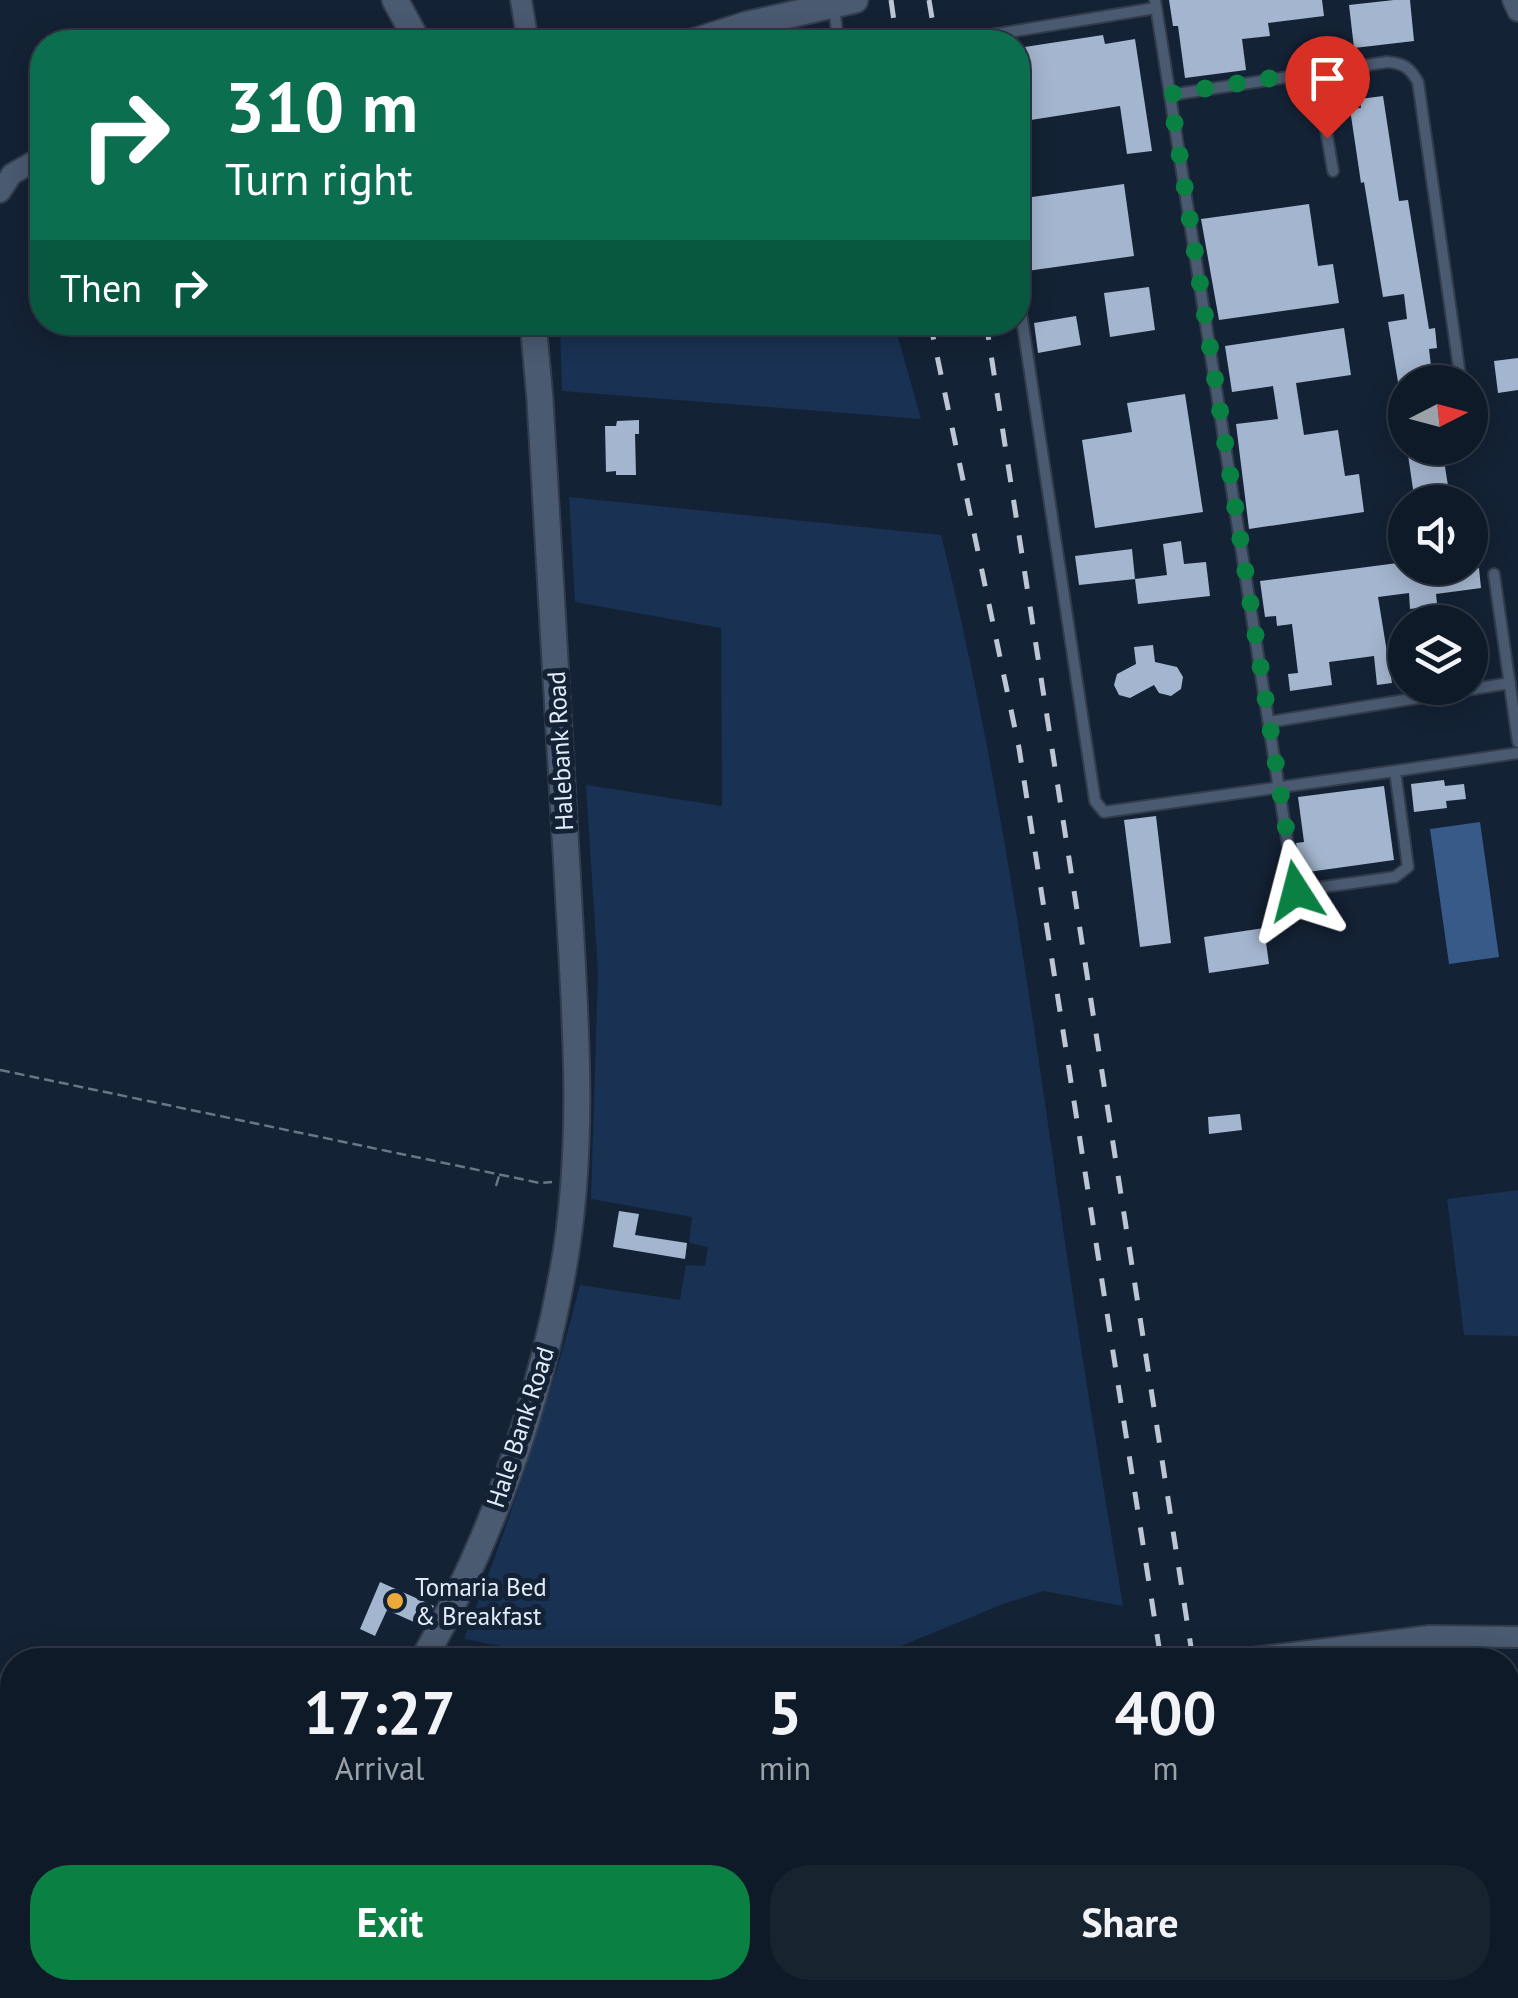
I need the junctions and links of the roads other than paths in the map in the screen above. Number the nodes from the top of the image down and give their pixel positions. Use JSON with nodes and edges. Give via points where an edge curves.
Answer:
{"nodes":[{"id":1,"x":394,"y":0,"type":"edge"},
{"id":2,"x":521,"y":0,"type":"edge"},
{"id":3,"x":1514,"y":0,"type":"edge"},
{"id":4,"x":845,"y":2,"type":"edge"},
{"id":5,"x":1156,"y":4,"type":"edge"},
{"id":6,"x":1518,"y":11,"type":"edge"},
{"id":7,"x":411,"y":30,"type":"edge"},
{"id":8,"x":526,"y":30,"type":"edge"},
{"id":9,"x":729,"y":30,"type":"edge"},
{"id":10,"x":840,"y":30,"type":"edge"},
{"id":11,"x":1014,"y":30,"type":"edge"},
{"id":12,"x":1316,"y":71,"type":"junction"},
{"id":13,"x":1170,"y":94,"type":"junction"},
{"id":14,"x":30,"y":164,"type":"edge"},
{"id":15,"x":1333,"y":171,"type":"dead end"},
{"id":16,"x":0,"y":192,"type":"edge"},
{"id":17,"x":534,"y":335,"type":"edge"},
{"id":18,"x":1024,"y":335,"type":"edge"},
{"id":19,"x":1459,"y":365,"type":"edge"},
{"id":20,"x":1494,"y":574,"type":"dead end"},
{"id":21,"x":1510,"y":683,"type":"junction"},
{"id":22,"x":1268,"y":722,"type":"junction"},
{"id":23,"x":1518,"y":742,"type":"edge"},
{"id":24,"x":1518,"y":754,"type":"edge"},
{"id":25,"x":1394,"y":771,"type":"junction"},
{"id":26,"x":1279,"y":789,"type":"junction"},
{"id":27,"x":574,"y":1180,"type":"joint"},
{"id":28,"x":1518,"y":1637,"type":"edge"},
{"id":29,"x":434,"y":1648,"type":"edge"},
{"id":30,"x":1335,"y":1648,"type":"edge"}],
"edges":[{"from":1,"to":7,"type":"street"},
{"from":2,"to":8,"type":"street"},
{"from":3,"to":6,"type":"street"},
{"from":4,"to":9,"type":"street"},
{"from":4,"to":10,"type":"lane"},
{"from":5,"to":11,"type":"lane"},
{"from":5,"to":13,"type":"lane"},
{"from":12,"to":13,"type":"lane"},
{"from":12,"to":15,"type":"lane"},
{"from":12,"to":19,"type":"lane","via":[[1400,63],[1418,82]]},
{"from":13,"to":22,"type":"lane"},
{"from":14,"to":16,"type":"street"},
{"from":17,"to":27,"type":"street","name":"Halebank Road","via":[[575,1017]]},
{"from":18,"to":26,"type":"lane","via":[[1095,802],[1104,812]]},
{"from":20,"to":21,"type":"lane"},
{"from":21,"to":22,"type":"lane"},
{"from":21,"to":23,"type":"lane"},
{"from":22,"to":26,"type":"lane"},
{"from":24,"to":25,"type":"lane"},
{"from":25,"to":26,"type":"lane"},
{"from":25,"to":26,"type":"lane","via":[[1408,868],[1395,877],[1296,891]]},
{"from":27,"to":29,"type":"street","name":"Hale Bank Road","via":[[546,1348],[507,1474]]},
{"from":28,"to":30,"type":"street","via":[[1430,1636]]}]}
